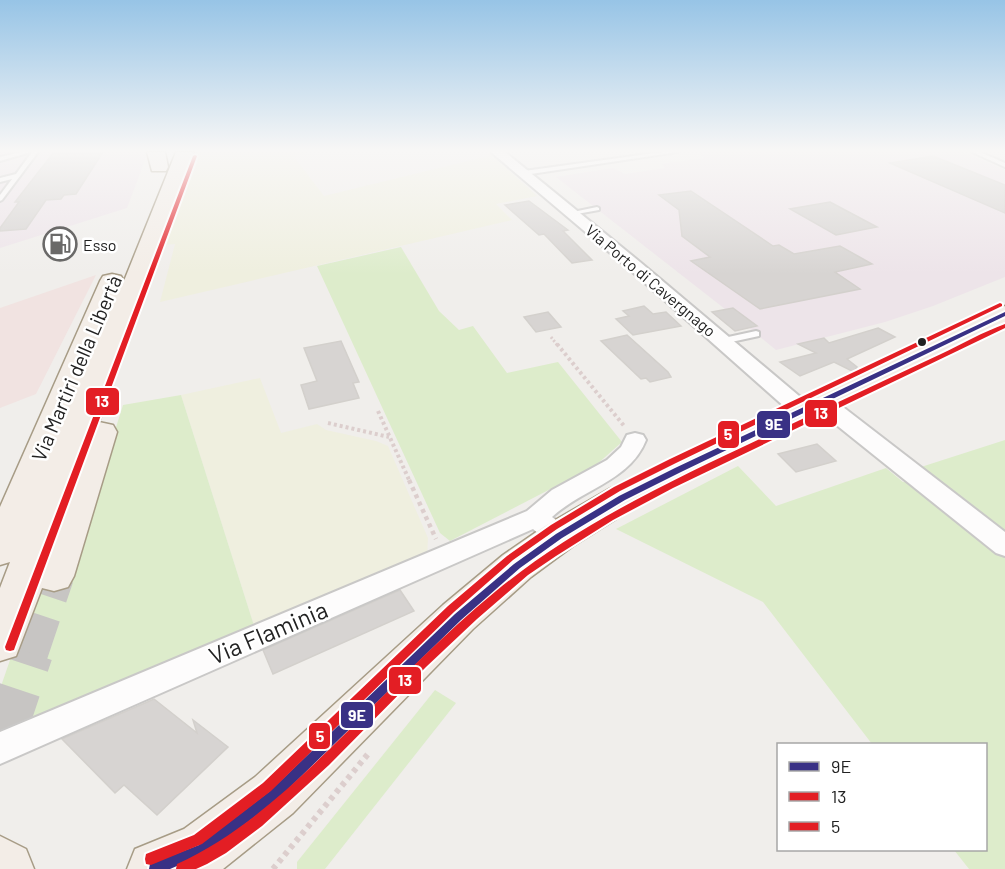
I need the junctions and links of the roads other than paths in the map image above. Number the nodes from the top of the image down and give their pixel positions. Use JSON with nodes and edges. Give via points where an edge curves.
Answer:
{"nodes":[{"id":1,"x":156,"y":193,"type":"edge"},
{"id":2,"x":167,"y":193,"type":"edge"},
{"id":3,"x":547,"y":193,"type":"edge"},
{"id":4,"x":165,"y":206,"type":"junction"},
{"id":5,"x":597,"y":208,"type":"dead end"},
{"id":6,"x":571,"y":213,"type":"junction"},
{"id":7,"x":1005,"y":314,"type":"edge"},
{"id":8,"x":756,"y":334,"type":"dead end"},
{"id":9,"x":722,"y":341,"type":"junction"},
{"id":10,"x":812,"y":406,"type":"junction"},
{"id":11,"x":635,"y":440,"type":"road end"},
{"id":12,"x":547,"y":526,"type":"junction"},
{"id":13,"x":1005,"y":546,"type":"edge"},
{"id":14,"x":0,"y":551,"type":"edge"},
{"id":15,"x":54,"y":576,"type":"tunnel mouth"},
{"id":16,"x":0,"y":643,"type":"tunnel mouth"},
{"id":17,"x":0,"y":748,"type":"edge"},
{"id":18,"x":274,"y":795,"type":"junction"},
{"id":19,"x":0,"y":864,"type":"edge"},
{"id":20,"x":6,"y":869,"type":"edge"},
{"id":21,"x":155,"y":869,"type":"edge"},
{"id":22,"x":215,"y":869,"type":"edge"}],
"edges":[{"from":1,"to":14,"type":"main road","name":"Via Martiri della Libertà"},
{"from":2,"to":4,"type":"main road","name":"Via Martiri della Libertà"},
{"from":3,"to":6,"type":"street","name":"Via Porto di Cavergnago"},
{"from":4,"to":15,"type":"main road","name":"Via Martiri della Libertà","via":[[155,268]]},
{"from":4,"to":16,"type":"main road","name":"Via Martiri della Libertà"},
{"from":5,"to":6,"type":"lane"},
{"from":6,"to":9,"type":"street","name":"Via Porto di Cavergnago"},
{"from":7,"to":10,"type":"main road"},
{"from":8,"to":9,"type":"lane"},
{"from":9,"to":10,"type":"street","name":"Via Porto di Cavergnago"},
{"from":10,"to":12,"type":"main road","via":[[622,498]]},
{"from":10,"to":13,"type":"street","name":"Via Porto di Cavergnago"},
{"from":11,"to":12,"type":"street","name":"Via Flaminia","via":[[633,451],[623,460],[559,497]]},
{"from":12,"to":17,"type":"street","name":"Via Flaminia","via":[[444,556]]},
{"from":12,"to":18,"type":"main road","via":[[517,566],[458,617]]},
{"from":18,"to":21,"type":"main road","via":[[203,849]]},
{"from":18,"to":22,"type":"main road"},
{"from":19,"to":20,"type":"main road"}]}
